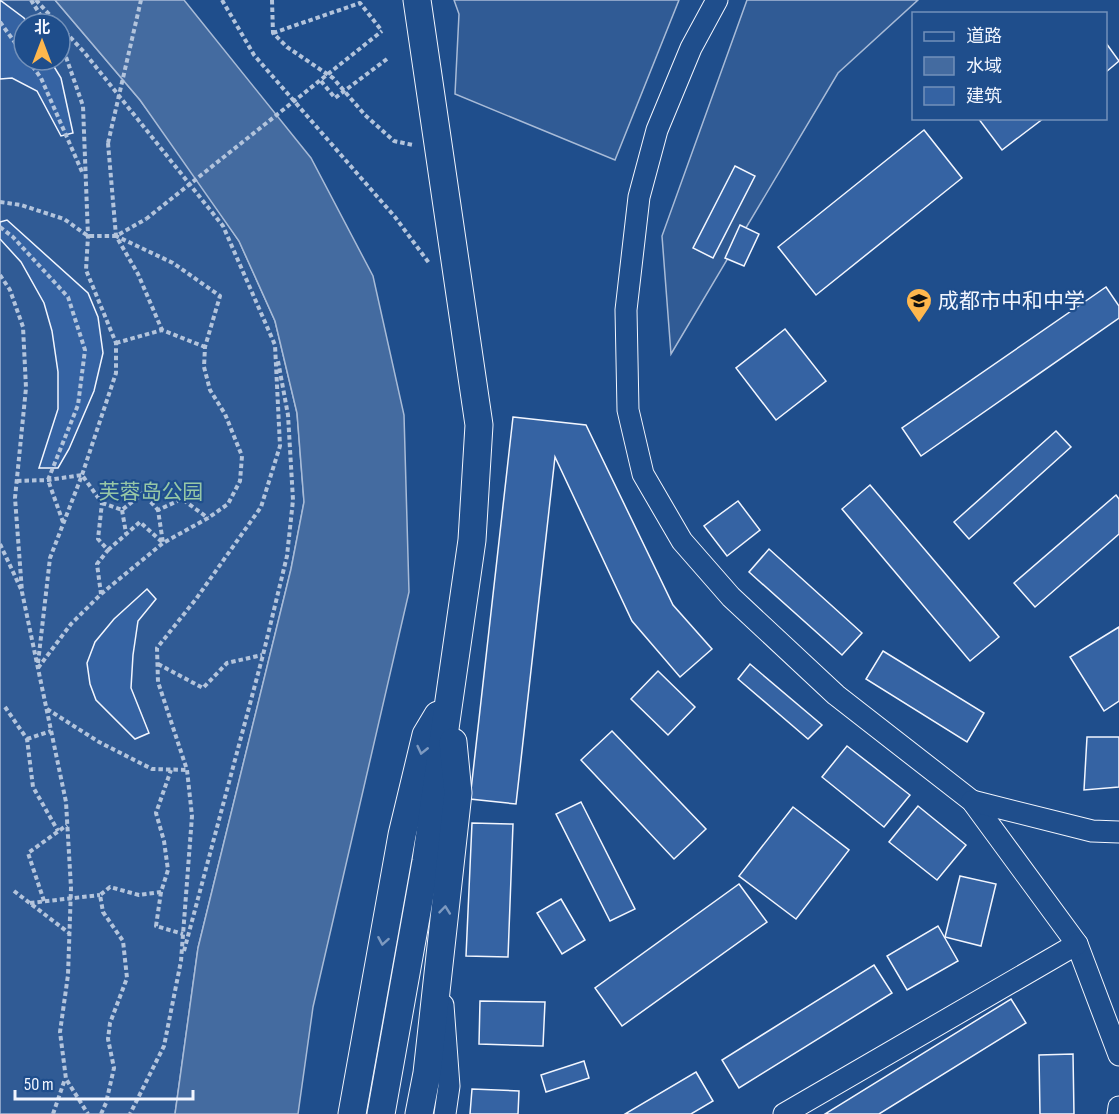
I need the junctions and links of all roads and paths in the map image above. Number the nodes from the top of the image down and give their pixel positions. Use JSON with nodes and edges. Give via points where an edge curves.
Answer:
{"nodes":[{"id":1,"x":36,"y":0,"type":"edge"},
{"id":2,"x":141,"y":0,"type":"edge"},
{"id":3,"x":222,"y":0,"type":"edge"},
{"id":4,"x":272,"y":0,"type":"edge"},
{"id":5,"x":417,"y":0,"type":"edge"},
{"id":6,"x":717,"y":0,"type":"edge"},
{"id":7,"x":47,"y":12,"type":"edge"},
{"id":8,"x":0,"y":22,"type":"edge"},
{"id":9,"x":273,"y":33,"type":"junction"},
{"id":10,"x":12,"y":38,"type":"edge"},
{"id":11,"x":72,"y":39,"type":"edge"},
{"id":12,"x":387,"y":60,"type":"dead end"},
{"id":13,"x":37,"y":72,"type":"edge"},
{"id":14,"x":71,"y":72,"type":"edge"},
{"id":15,"x":321,"y":81,"type":"junction"},
{"id":16,"x":438,"y":150,"type":"junction"},
{"id":17,"x":85,"y":178,"type":"junction"},
{"id":18,"x":0,"y":202,"type":"edge"},
{"id":19,"x":0,"y":227,"type":"edge"},
{"id":20,"x":88,"y":236,"type":"junction"},
{"id":21,"x":116,"y":236,"type":"junction"},
{"id":22,"x":455,"y":262,"type":"junction"},
{"id":23,"x":0,"y":275,"type":"edge"},
{"id":24,"x":162,"y":330,"type":"junction"},
{"id":25,"x":116,"y":343,"type":"junction"},
{"id":26,"x":275,"y":345,"type":"junction"},
{"id":27,"x":205,"y":347,"type":"junction"},
{"id":28,"x":82,"y":475,"type":"junction"},
{"id":29,"x":48,"y":480,"type":"junction"},
{"id":30,"x":16,"y":481,"type":"junction"},
{"id":31,"x":102,"y":503,"type":"junction"},
{"id":32,"x":122,"y":510,"type":"junction"},
{"id":33,"x":158,"y":510,"type":"junction"},
{"id":34,"x":208,"y":518,"type":"junction"},
{"id":35,"x":63,"y":522,"type":"junction"},
{"id":36,"x":126,"y":534,"type":"junction"},
{"id":37,"x":0,"y":543,"type":"edge"},
{"id":38,"x":163,"y":543,"type":"junction"},
{"id":39,"x":108,"y":550,"type":"junction"},
{"id":40,"x":22,"y":592,"type":"junction"},
{"id":41,"x":101,"y":594,"type":"junction"},
{"id":42,"x":263,"y":655,"type":"junction"},
{"id":43,"x":158,"y":663,"type":"junction"},
{"id":44,"x":38,"y":669,"type":"junction"},
{"id":45,"x":449,"y":699,"type":"junction"},
{"id":46,"x":5,"y":707,"type":"dead end"},
{"id":47,"x":46,"y":708,"type":"junction"},
{"id":48,"x":51,"y":731,"type":"junction"},
{"id":49,"x":27,"y":739,"type":"junction"},
{"id":50,"x":171,"y":770,"type":"junction"},
{"id":51,"x":188,"y":770,"type":"junction"},
{"id":52,"x":972,"y":801,"type":"junction"},
{"id":53,"x":67,"y":825,"type":"junction"},
{"id":54,"x":58,"y":831,"type":"junction"},
{"id":55,"x":1119,"y":832,"type":"edge"},
{"id":56,"x":14,"y":891,"type":"dead end"},
{"id":57,"x":161,"y":892,"type":"junction"},
{"id":58,"x":100,"y":895,"type":"junction"},
{"id":59,"x":70,"y":898,"type":"junction"},
{"id":60,"x":44,"y":901,"type":"junction"},
{"id":61,"x":30,"y":903,"type":"junction"},
{"id":62,"x":69,"y":934,"type":"junction"},
{"id":63,"x":183,"y":934,"type":"junction"},
{"id":64,"x":1077,"y":944,"type":"junction"},
{"id":65,"x":440,"y":953,"type":"junction"},
{"id":66,"x":181,"y":961,"type":"junction"},
{"id":67,"x":1119,"y":1055,"type":"edge"},
{"id":68,"x":66,"y":1079,"type":"junction"},
{"id":69,"x":1119,"y":1107,"type":"edge"},
{"id":70,"x":53,"y":1114,"type":"edge"},
{"id":71,"x":88,"y":1114,"type":"edge"},
{"id":72,"x":100,"y":1114,"type":"edge"},
{"id":73,"x":130,"y":1114,"type":"edge"},
{"id":74,"x":352,"y":1114,"type":"edge"},
{"id":75,"x":381,"y":1114,"type":"edge"},
{"id":76,"x":419,"y":1114,"type":"edge"},
{"id":77,"x":445,"y":1114,"type":"edge"},
{"id":78,"x":784,"y":1114,"type":"edge"},
{"id":79,"x":1118,"y":1114,"type":"edge"}],
"edges":[{"from":1,"to":7,"type":"path"},
{"from":2,"to":21,"type":"path","bridge":true,"via":[[108,142]]},
{"from":3,"to":22,"type":"path","via":[[254,55],[395,217],[429,263]]},
{"from":4,"to":9,"type":"path"},
{"from":5,"to":16,"type":"street"},
{"from":6,"to":52,"type":"street","via":[[690,48],[657,130],[639,197],[626,310],[628,410],[643,474],[682,541],[731,597],[836,695]]},
{"from":8,"to":10,"type":"path"},
{"from":9,"to":15,"type":"path","bridge":true,"via":[[360,3],[382,31]]},
{"from":9,"to":16,"type":"path","via":[[333,78],[394,141]]},
{"from":11,"to":26,"type":"path","via":[[223,226]]},
{"from":12,"to":15,"type":"path","bridge":true,"via":[[335,98]]},
{"from":13,"to":17,"type":"path"},
{"from":14,"to":17,"type":"path","via":[[83,106]]},
{"from":15,"to":21,"type":"path","bridge":true,"via":[[146,219]]},
{"from":16,"to":22,"type":"street"},
{"from":17,"to":20,"type":"path"},
{"from":18,"to":20,"type":"path","via":[[64,219]]},
{"from":19,"to":29,"type":"path","via":[[68,297],[85,350],[78,405]]},
{"from":20,"to":21,"type":"path"},
{"from":20,"to":25,"type":"path","via":[[86,270]]},
{"from":21,"to":24,"type":"path","via":[[138,274]]},
{"from":21,"to":27,"type":"path","via":[[173,263],[220,296]]},
{"from":22,"to":45,"type":"street","via":[[479,425],[472,540]]},
{"from":23,"to":30,"type":"path","via":[[10,290],[23,327],[26,388]]},
{"from":24,"to":25,"type":"path"},
{"from":24,"to":27,"type":"path"},
{"from":25,"to":28,"type":"path","via":[[116,373]]},
{"from":26,"to":42,"type":"path","via":[[288,415],[293,500],[287,556]]},
{"from":26,"to":43,"type":"path","via":[[280,447],[261,507],[157,648]]},
{"from":27,"to":34,"type":"path","via":[[204,367],[210,390],[225,414],[242,456],[240,482],[228,504]]},
{"from":28,"to":29,"type":"path"},
{"from":28,"to":31,"type":"path"},
{"from":28,"to":35,"type":"path"},
{"from":29,"to":30,"type":"path"},
{"from":29,"to":35,"type":"path"},
{"from":30,"to":40,"type":"path"},
{"from":31,"to":32,"type":"path"},
{"from":31,"to":39,"type":"path","via":[[98,539]]},
{"from":32,"to":33,"type":"path","via":[[143,493]]},
{"from":32,"to":36,"type":"path"},
{"from":33,"to":34,"type":"path","via":[[182,499]]},
{"from":33,"to":38,"type":"path"},
{"from":34,"to":38,"type":"path"},
{"from":35,"to":44,"type":"path","via":[[50,558]]},
{"from":36,"to":38,"type":"path","via":[[140,522]]},
{"from":36,"to":39,"type":"path"},
{"from":37,"to":40,"type":"path"},
{"from":38,"to":41,"type":"path"},
{"from":39,"to":41,"type":"path","via":[[97,564]]},
{"from":40,"to":44,"type":"path"},
{"from":41,"to":44,"type":"path","via":[[71,624]]},
{"from":42,"to":43,"type":"path","via":[[227,663],[203,688]]},
{"from":42,"to":66,"type":"path"},
{"from":43,"to":51,"type":"path","via":[[158,682]]},
{"from":44,"to":47,"type":"path"},
{"from":65,"to":45,"type":"street","one_way":true,"via":[[458,793]]},
{"from":45,"to":74,"type":"street","one_way":true,"via":[[426,735],[407,813]]},
{"from":45,"to":75,"type":"street","via":[[426,861]]},
{"from":46,"to":49,"type":"path"},
{"from":47,"to":48,"type":"path"},
{"from":47,"to":50,"type":"path","via":[[99,742],[152,769]]},
{"from":48,"to":49,"type":"path"},
{"from":48,"to":53,"type":"path"},
{"from":49,"to":54,"type":"path","via":[[33,787]]},
{"from":50,"to":51,"type":"path"},
{"from":50,"to":57,"type":"path","via":[[156,813],[168,870]]},
{"from":51,"to":63,"type":"path","via":[[192,816]]},
{"from":52,"to":55,"type":"street","via":[[1092,831]]},
{"from":52,"to":64,"type":"street"},
{"from":53,"to":54,"type":"path"},
{"from":53,"to":59,"type":"path"},
{"from":54,"to":60,"type":"path","via":[[28,853]]},
{"from":56,"to":61,"type":"path"},
{"from":57,"to":58,"type":"path","via":[[139,895],[110,887]]},
{"from":57,"to":63,"type":"path","via":[[156,926]]},
{"from":58,"to":59,"type":"path"},
{"from":58,"to":72,"type":"path","via":[[102,912],[123,941],[127,978],[110,1023],[108,1039],[114,1068]]},
{"from":59,"to":60,"type":"path"},
{"from":59,"to":62,"type":"path"},
{"from":60,"to":61,"type":"path"},
{"from":61,"to":62,"type":"path"},
{"from":62,"to":68,"type":"path","via":[[60,1032]]},
{"from":63,"to":66,"type":"path"},
{"from":64,"to":67,"type":"street"},
{"from":64,"to":78,"type":"street"},
{"from":65,"to":76,"type":"street"},
{"from":65,"to":77,"type":"street","via":[[449,1086]]},
{"from":66,"to":73,"type":"path","via":[[164,1046]]},
{"from":68,"to":70,"type":"path"},
{"from":68,"to":71,"type":"path"},
{"from":69,"to":79,"type":"street"}]}
